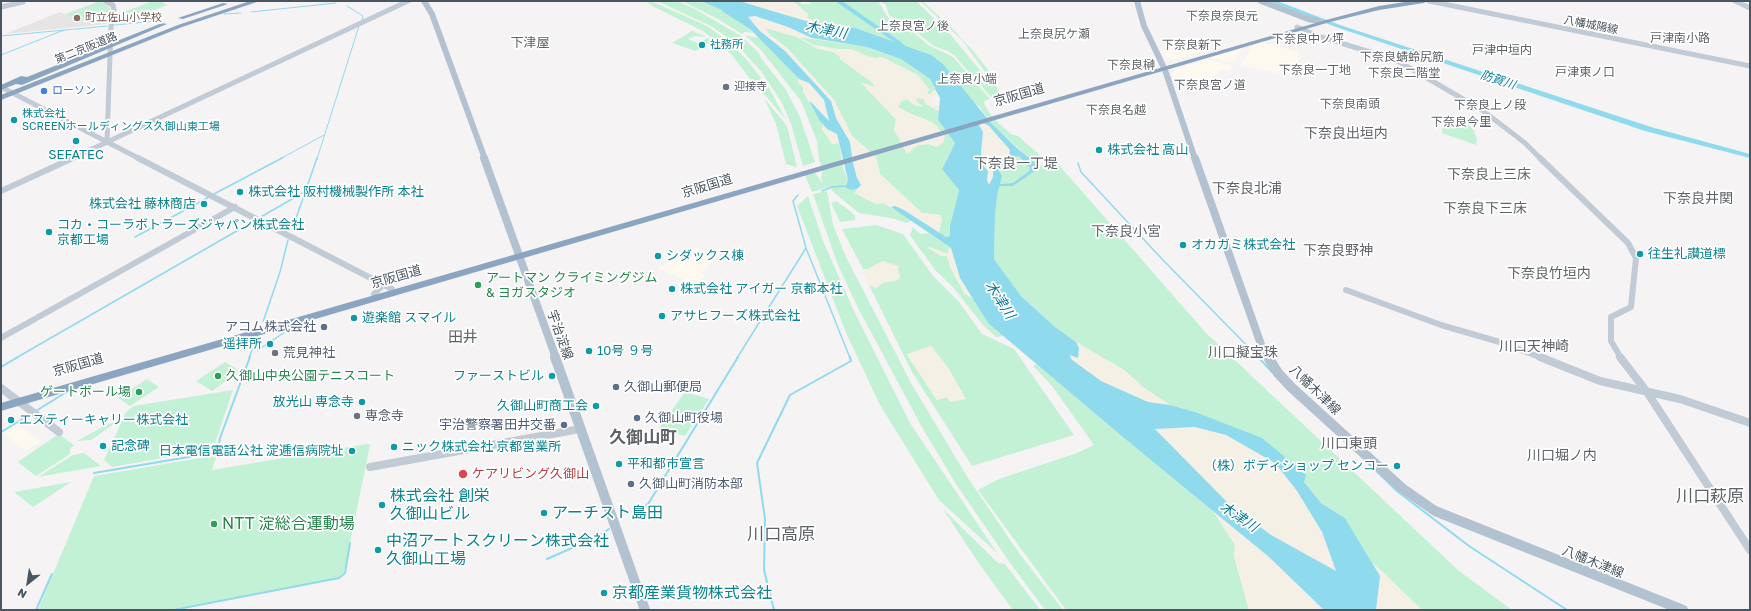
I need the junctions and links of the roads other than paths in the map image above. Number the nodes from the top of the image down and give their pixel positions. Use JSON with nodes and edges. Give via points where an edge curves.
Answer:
{"nodes":[{"id":1,"x":105,"y":1,"type":"edge"},
{"id":2,"x":226,"y":1,"type":"edge"},
{"id":3,"x":248,"y":1,"type":"edge"},
{"id":4,"x":252,"y":1,"type":"edge"},
{"id":5,"x":257,"y":1,"type":"edge"},
{"id":6,"x":408,"y":1,"type":"edge"},
{"id":7,"x":424,"y":1,"type":"edge"},
{"id":8,"x":1137,"y":1,"type":"edge"},
{"id":9,"x":1255,"y":1,"type":"edge"},
{"id":10,"x":1261,"y":1,"type":"edge"},
{"id":11,"x":1409,"y":1,"type":"edge"},
{"id":12,"x":1424,"y":1,"type":"edge"},
{"id":13,"x":1429,"y":1,"type":"edge"},
{"id":14,"x":1735,"y":1,"type":"edge"},
{"id":15,"x":23,"y":2,"type":"dead end"},
{"id":16,"x":235,"y":3,"type":"edge"},
{"id":17,"x":1,"y":7,"type":"edge"},
{"id":18,"x":1750,"y":8,"type":"edge"},
{"id":19,"x":191,"y":21,"type":"junction"},
{"id":20,"x":1323,"y":21,"type":"junction"},
{"id":21,"x":160,"y":26,"type":"junction"},
{"id":22,"x":1300,"y":27,"type":"junction"},
{"id":23,"x":149,"y":31,"type":"junction"},
{"id":24,"x":110,"y":48,"type":"junction"},
{"id":25,"x":123,"y":48,"type":"junction"},
{"id":26,"x":1750,"y":66,"type":"edge"},
{"id":27,"x":1164,"y":68,"type":"junction"},
{"id":28,"x":41,"y":74,"type":"junction"},
{"id":29,"x":29,"y":76,"type":"junction"},
{"id":30,"x":49,"y":76,"type":"junction"},
{"id":31,"x":32,"y":85,"type":"junction"},
{"id":32,"x":3,"y":92,"type":"edge"},
{"id":33,"x":107,"y":141,"type":"junction"},
{"id":34,"x":1,"y":192,"type":"edge"},
{"id":35,"x":235,"y":207,"type":"junction"},
{"id":36,"x":517,"y":254,"type":"junction"},
{"id":37,"x":380,"y":282,"type":"junction"},
{"id":38,"x":392,"y":289,"type":"junction"},
{"id":39,"x":1346,"y":290,"type":"dead end"},
{"id":40,"x":374,"y":294,"type":"junction"},
{"id":41,"x":260,"y":329,"type":"junction"},
{"id":42,"x":1,"y":338,"type":"edge"},
{"id":43,"x":1,"y":388,"type":"edge"},
{"id":44,"x":1647,"y":392,"type":"junction"},
{"id":45,"x":17,"y":400,"type":"junction"},
{"id":46,"x":1,"y":402,"type":"edge"},
{"id":47,"x":1,"y":407,"type":"edge"},
{"id":48,"x":1750,"y":423,"type":"edge"},
{"id":49,"x":580,"y":429,"type":"junction"},
{"id":50,"x":59,"y":432,"type":"dead end"},
{"id":51,"x":370,"y":467,"type":"dead end"},
{"id":52,"x":1750,"y":550,"type":"edge"},
{"id":53,"x":645,"y":610,"type":"edge"},
{"id":54,"x":1683,"y":610,"type":"edge"}],
"edges":[{"from":1,"to":24,"type":"street","via":[[113,5],[114,10]]},
{"from":2,"to":23,"type":"highway","via":[[170,19]]},
{"from":3,"to":32,"type":"highway","name":"第二京阪道路","via":[[156,31]]},
{"from":4,"to":16,"type":"highway"},
{"from":5,"to":19,"type":"highway"},
{"from":6,"to":33,"type":"street"},
{"from":7,"to":36,"type":"main road","name":"宇治淀線","via":[[432,14]]},
{"from":8,"to":27,"type":"main road","name":"八幡木津線","via":[[1144,26]]},
{"from":9,"to":22,"type":"main road","via":[[1301,20],[1304,22]]},
{"from":10,"to":20,"type":"main road","via":[[1308,19]]},
{"from":11,"to":20,"type":"highway","name":"京阪国道","via":[[1357,11]]},
{"from":12,"to":20,"type":"highway","name":"京阪国道"},
{"from":13,"to":26,"type":"street","name":"八幡城陽線"},
{"from":14,"to":18,"type":"street"},
{"from":15,"to":17,"type":"street"},
{"from":16,"to":19,"type":"highway"},
{"from":16,"to":21,"type":"highway"},
{"from":16,"to":23,"type":"highway"},
{"from":16,"to":32,"type":"highway","name":"第二京阪道路","via":[[157,28]]},
{"from":19,"to":25,"type":"highway"},
{"from":20,"to":22,"type":"highway","name":"京阪国道"},
{"from":21,"to":23,"type":"highway"},
{"from":21,"to":24,"type":"highway"},
{"from":22,"to":27,"type":"highway","name":"京阪国道"},
{"from":22,"to":44,"type":"street","via":[[1396,60],[1482,110],[1525,143],[1628,243],[1636,258],[1633,299],[1631,307],[1610,317],[1611,341],[1621,359]]},
{"from":23,"to":24,"type":"highway"},
{"from":23,"to":25,"type":"highway"},
{"from":24,"to":25,"type":"highway"},
{"from":24,"to":28,"type":"highway"},
{"from":24,"to":29,"type":"highway"},
{"from":24,"to":30,"type":"highway"},
{"from":24,"to":31,"type":"highway"},
{"from":24,"to":33,"type":"street"},
{"from":27,"to":36,"type":"highway","name":"京阪国道"},
{"from":27,"to":54,"type":"main road","name":"八幡木津線","via":[[1263,350],[1291,387],[1402,488],[1435,511]]},
{"from":28,"to":29,"type":"highway"},
{"from":28,"to":32,"type":"highway"},
{"from":29,"to":32,"type":"highway"},
{"from":30,"to":31,"type":"highway"},
{"from":30,"to":32,"type":"highway"},
{"from":31,"to":32,"type":"highway"},
{"from":32,"to":33,"type":"street"},
{"from":33,"to":34,"type":"street"},
{"from":33,"to":35,"type":"street"},
{"from":35,"to":37,"type":"street"},
{"from":35,"to":42,"type":"street"},
{"from":36,"to":38,"type":"highway","name":"京阪国道"},
{"from":36,"to":41,"type":"highway","name":"京阪国道"},
{"from":36,"to":49,"type":"main road","name":"宇治淀線"},
{"from":37,"to":38,"type":"street"},
{"from":37,"to":40,"type":"street","via":[[381,287]]},
{"from":38,"to":40,"type":"highway","name":"京阪国道"},
{"from":39,"to":44,"type":"street","via":[[1441,325],[1503,343],[1600,380]]},
{"from":40,"to":41,"type":"highway","name":"京阪国道"},
{"from":41,"to":45,"type":"highway","name":"京阪国道"},
{"from":43,"to":45,"type":"street"},
{"from":44,"to":48,"type":"street","via":[[1680,399]]},
{"from":44,"to":52,"type":"street"},
{"from":45,"to":46,"type":"highway","name":"京阪国道"},
{"from":45,"to":47,"type":"highway","name":"京阪国道"},
{"from":45,"to":50,"type":"street"},
{"from":49,"to":51,"type":"street"},
{"from":49,"to":53,"type":"main road","name":"宇治淀線"}]}
